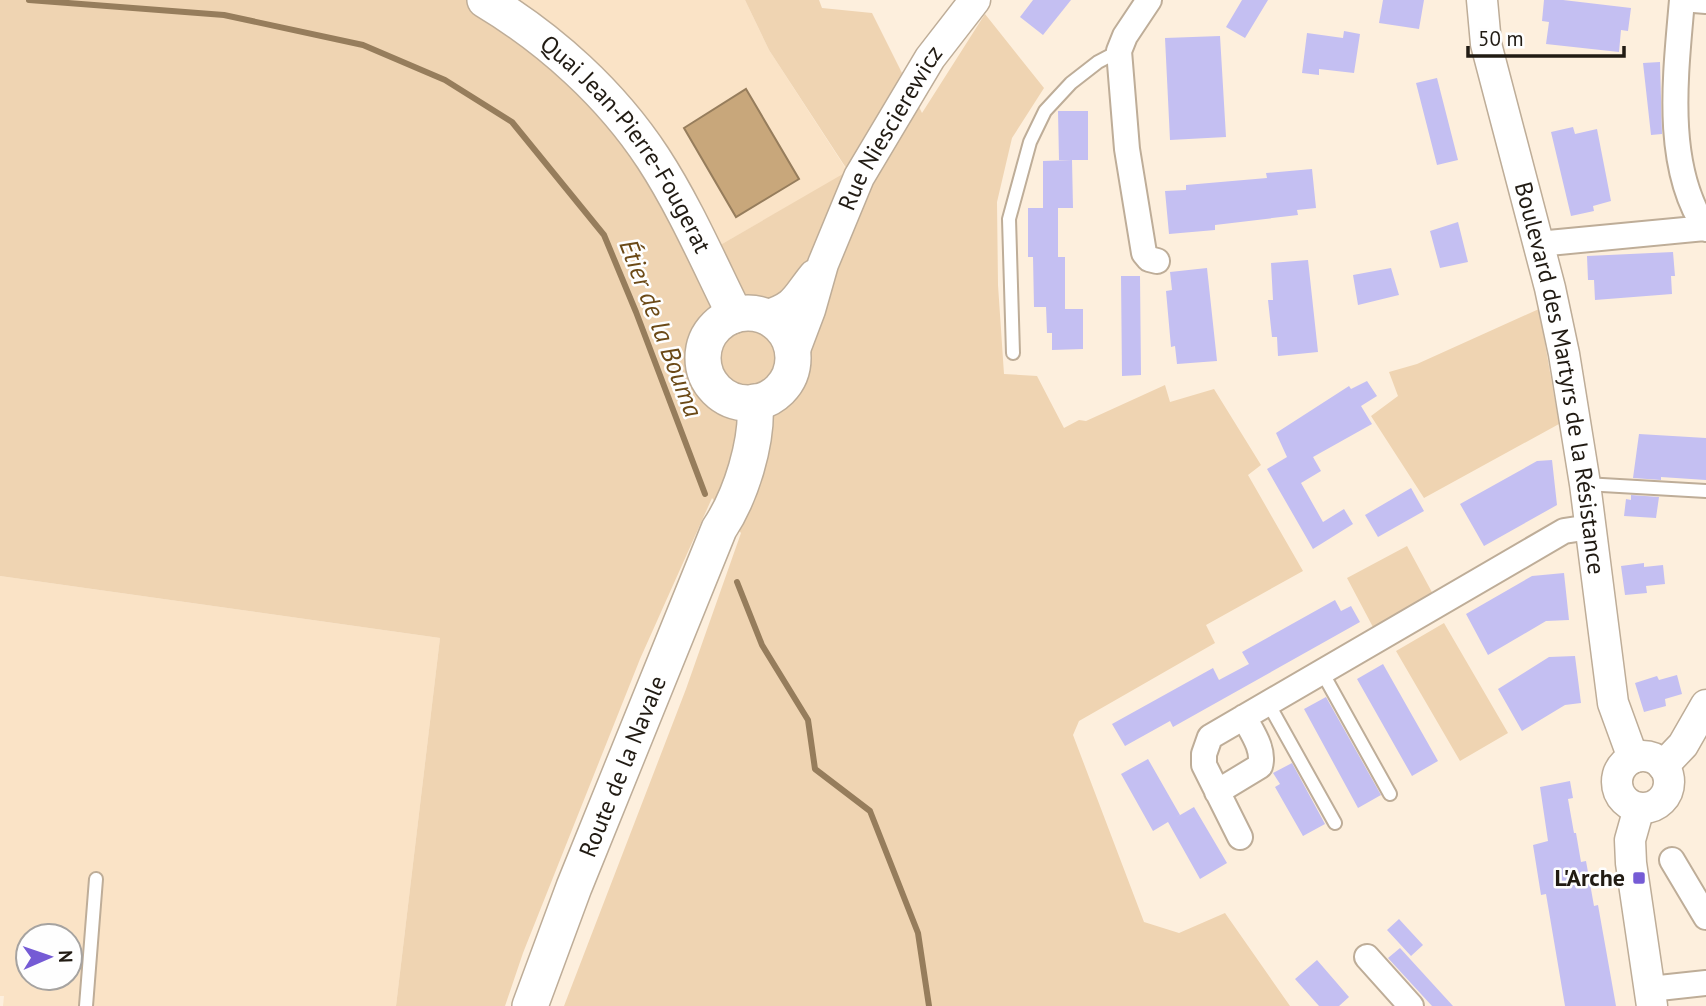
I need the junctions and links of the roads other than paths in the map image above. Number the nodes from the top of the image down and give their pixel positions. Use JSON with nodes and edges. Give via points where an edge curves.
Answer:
{"nodes":[{"id":1,"x":485,"y":0,"type":"edge"},
{"id":2,"x":975,"y":0,"type":"edge"},
{"id":3,"x":1150,"y":0,"type":"edge"},
{"id":4,"x":1482,"y":0,"type":"edge"},
{"id":5,"x":1682,"y":0,"type":"edge"},
{"id":6,"x":1694,"y":0,"type":"edge"},
{"id":7,"x":1706,"y":1,"type":"edge"},
{"id":8,"x":1119,"y":51,"type":"junction"},
{"id":9,"x":1706,"y":228,"type":"edge"},
{"id":10,"x":1538,"y":244,"type":"junction"},
{"id":11,"x":1157,"y":261,"type":"dead end"},
{"id":12,"x":823,"y":264,"type":"junction"},
{"id":13,"x":748,"y":316,"type":"junction"},
{"id":14,"x":1013,"y":354,"type":"dead end"},
{"id":15,"x":793,"y":355,"type":"junction"},
{"id":16,"x":720,"y":392,"type":"junction"},
{"id":17,"x":755,"y":402,"type":"junction"},
{"id":18,"x":1586,"y":484,"type":"junction"},
{"id":19,"x":1706,"y":491,"type":"edge"},
{"id":20,"x":1590,"y":527,"type":"junction"},
{"id":21,"x":719,"y":529,"type":"junction"},
{"id":22,"x":1322,"y":672,"type":"junction"},
{"id":23,"x":1268,"y":703,"type":"junction"},
{"id":24,"x":1706,"y":705,"type":"edge"},
{"id":25,"x":1244,"y":716,"type":"junction"},
{"id":26,"x":1633,"y":758,"type":"junction"},
{"id":27,"x":1663,"y":766,"type":"junction"},
{"id":28,"x":1217,"y":792,"type":"junction"},
{"id":29,"x":1390,"y":794,"type":"dead end"},
{"id":30,"x":1639,"y":808,"type":"junction"},
{"id":31,"x":1335,"y":823,"type":"dead end"},
{"id":32,"x":1240,"y":837,"type":"dead end"},
{"id":33,"x":1671,"y":860,"type":"dead end"},
{"id":34,"x":96,"y":879,"type":"dead end"},
{"id":35,"x":1706,"y":917,"type":"edge"},
{"id":36,"x":1367,"y":957,"type":"dead end"},
{"id":37,"x":1706,"y":983,"type":"edge"},
{"id":38,"x":1651,"y":998,"type":"edge"},
{"id":39,"x":86,"y":1006,"type":"edge"},
{"id":40,"x":530,"y":1006,"type":"edge"},
{"id":41,"x":1411,"y":1006,"type":"edge"}],
"edges":[{"from":1,"to":13,"type":"main road","name":"Quai Jean-Pierre-Fougerat","via":[[571,64],[604,96],[652,157],[730,305]]},
{"from":2,"to":12,"type":"street","name":"Rue Niescierewicz","via":[[930,58],[859,177]]},
{"from":3,"to":8,"type":"street"},
{"from":4,"to":10,"type":"street","name":"Boulevard des Martyrs de la Résistance","via":[[1486,44]]},
{"from":5,"to":9,"type":"street","via":[[1674,90],[1681,168],[1692,206]]},
{"from":6,"to":7,"type":"street"},
{"from":8,"to":11,"type":"street","via":[[1127,149],[1144,253]]},
{"from":8,"to":14,"type":"lane","via":[[1071,83],[1045,111],[1030,142],[1009,219]]},
{"from":9,"to":10,"type":"street"},
{"from":10,"to":18,"type":"street","name":"Boulevard des Martyrs de la Résistance","via":[[1564,354]]},
{"from":12,"to":13,"type":"street","name":"Rue Niescierewicz","via":[[793,303]]},
{"from":12,"to":15,"type":"street","name":"Rue Niescierewicz"},
{"from":13,"to":15,"type":"main road","via":[[779,325]]},
{"from":13,"to":16,"type":"main road","via":[[712,331],[707,339],[708,378]]},
{"from":15,"to":17,"type":"main road","via":[[781,388]]},
{"from":16,"to":17,"type":"main road","via":[[736,401]]},
{"from":16,"to":21,"type":"main road","name":"Route de la Navale","via":[[730,416],[734,448]]},
{"from":17,"to":21,"type":"main road","name":"Route de la Navale","via":[[743,480]]},
{"from":18,"to":19,"type":"lane"},
{"from":18,"to":20,"type":"street","name":"Boulevard des Martyrs de la Résistance"},
{"from":20,"to":22,"type":"street","via":[[1564,531]]},
{"from":20,"to":26,"type":"street","name":"Boulevard des Martyrs de la Résistance","via":[[1613,703]]},
{"from":21,"to":40,"type":"main road","name":"Route de la Navale","via":[[573,887]]},
{"from":22,"to":23,"type":"street"},
{"from":22,"to":29,"type":"lane"},
{"from":23,"to":25,"type":"street"},
{"from":23,"to":31,"type":"lane"},
{"from":24,"to":27,"type":"street","via":[[1683,745]]},
{"from":25,"to":28,"type":"street","via":[[1210,737],[1206,745],[1204,765]]},
{"from":25,"to":28,"type":"street","via":[[1261,750],[1260,766]]},
{"from":26,"to":27,"type":"street","via":[[1649,757]]},
{"from":26,"to":30,"type":"street","via":[[1620,769],[1617,785],[1624,800]]},
{"from":27,"to":30,"type":"street","via":[[1667,791],[1656,805]]},
{"from":28,"to":32,"type":"street"},
{"from":30,"to":38,"type":"street","via":[[1630,840],[1631,863]]},
{"from":33,"to":35,"type":"street"},
{"from":34,"to":39,"type":"lane"},
{"from":36,"to":41,"type":"street"},
{"from":37,"to":38,"type":"street"}]}
